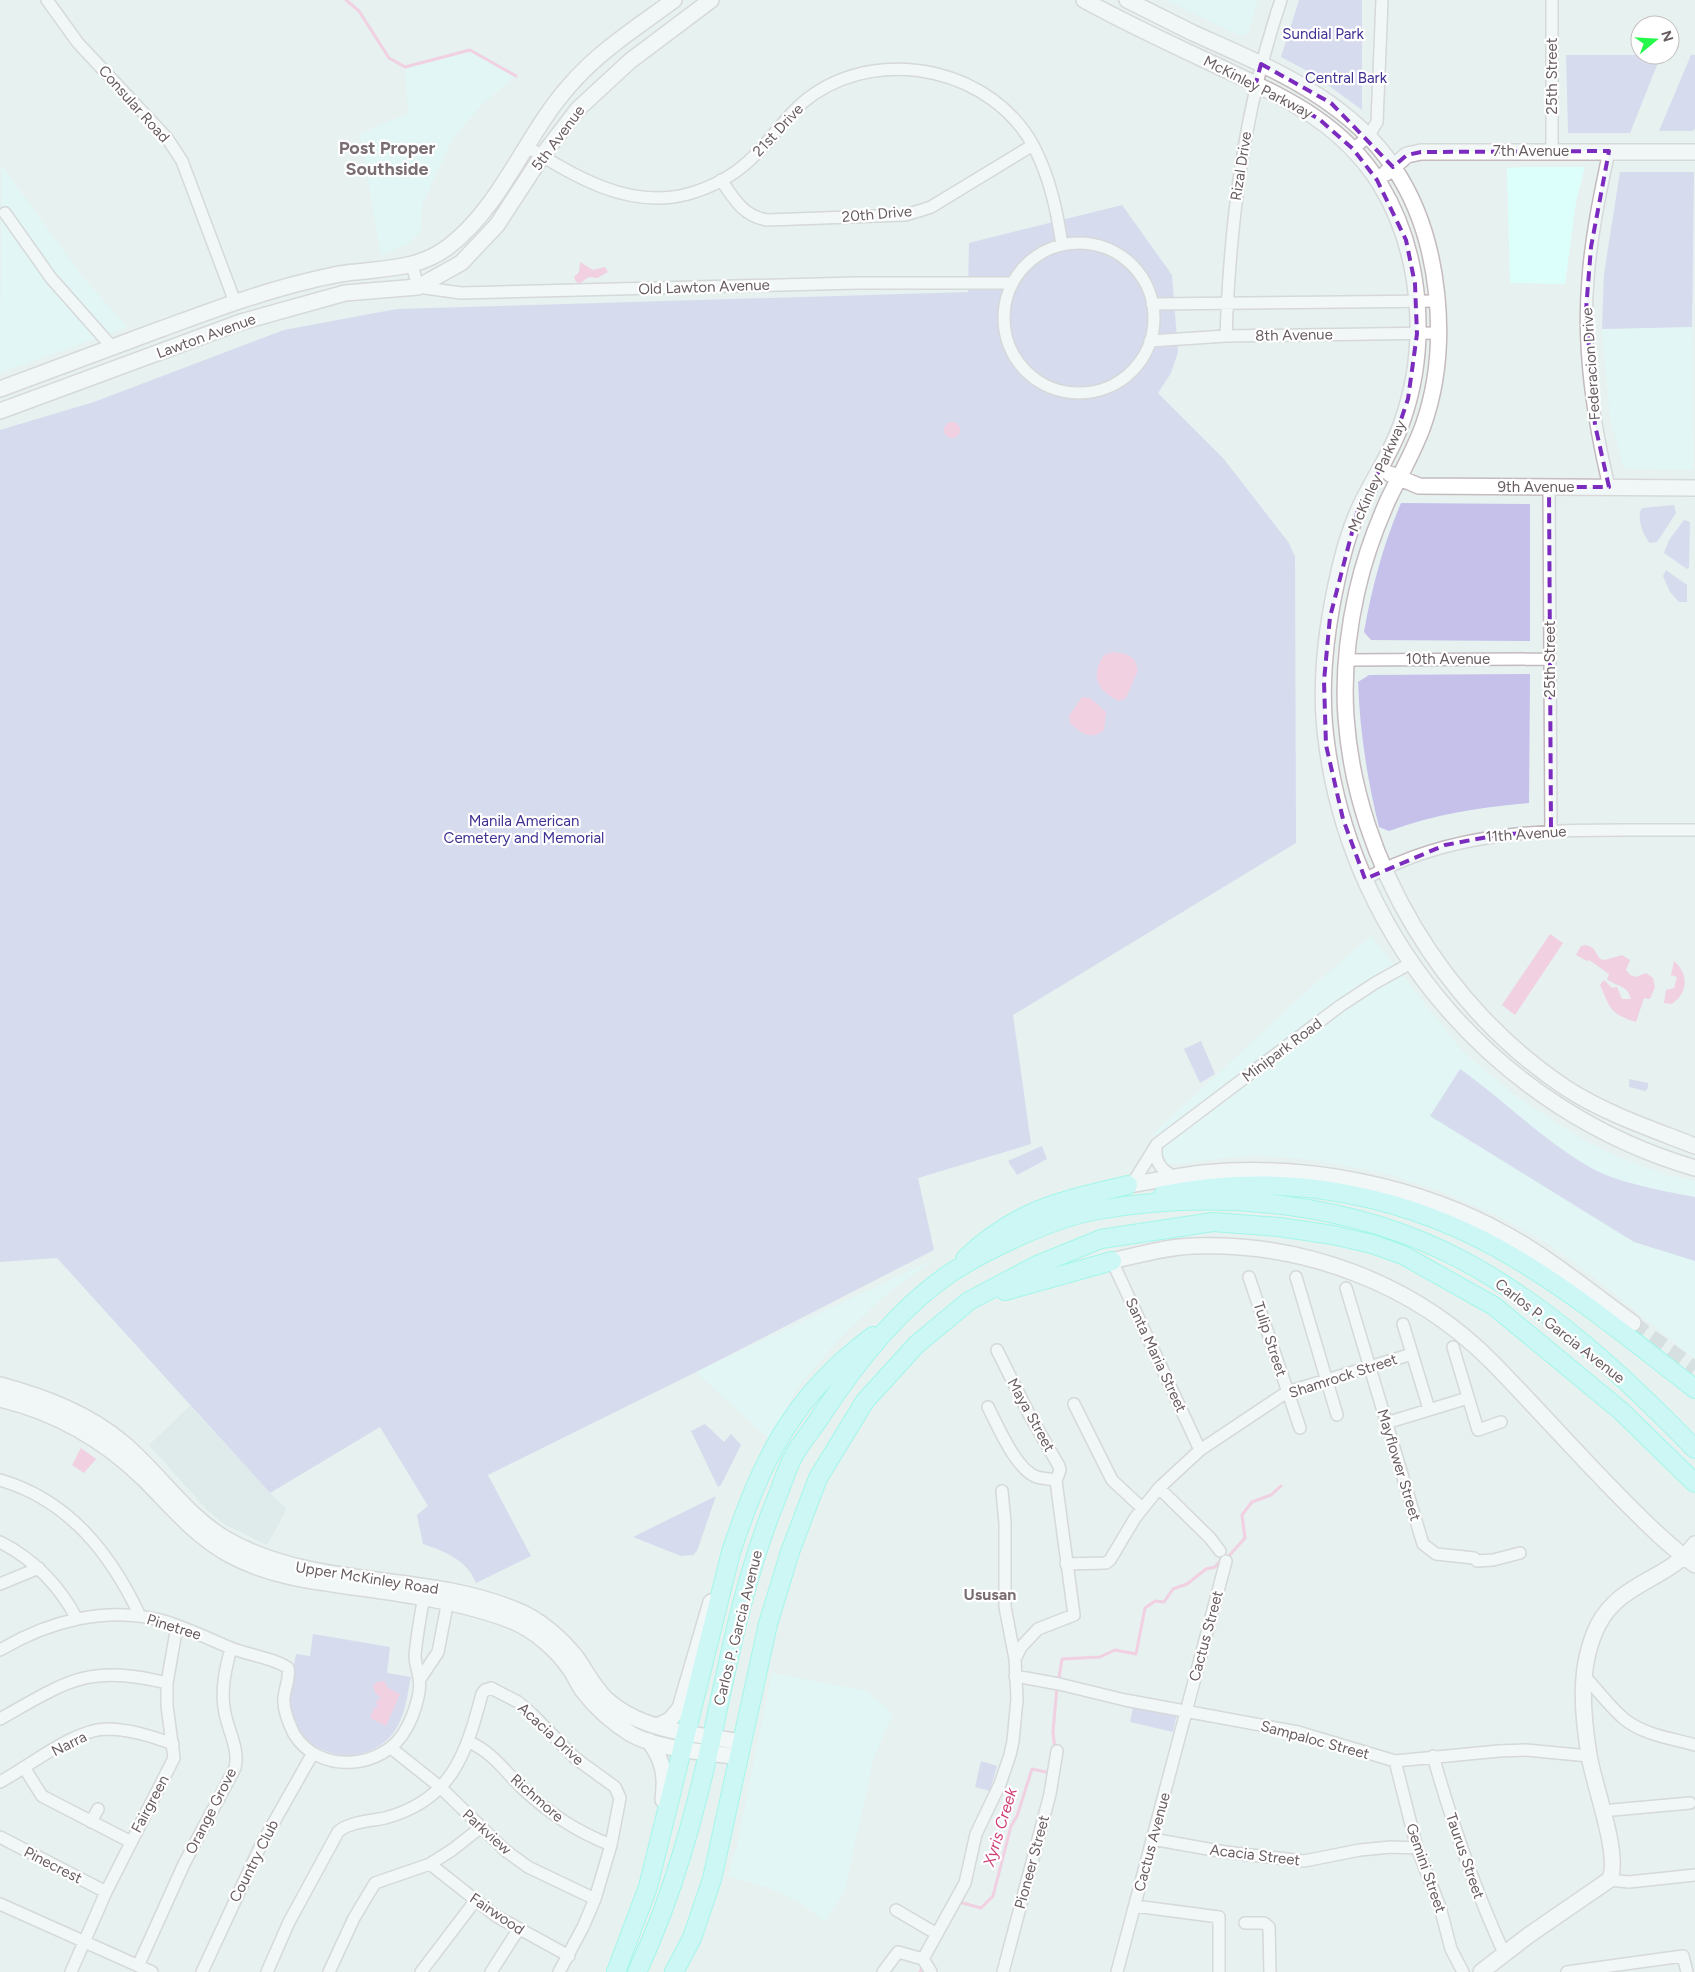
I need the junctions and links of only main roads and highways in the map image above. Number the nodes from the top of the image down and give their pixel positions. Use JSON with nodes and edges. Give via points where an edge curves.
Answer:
{"nodes":[{"id":1,"x":674,"y":0,"type":"edge"},
{"id":2,"x":711,"y":0,"type":"edge"},
{"id":3,"x":1084,"y":0,"type":"edge"},
{"id":4,"x":1127,"y":0,"type":"edge"},
{"id":5,"x":1695,"y":152,"type":"edge"},
{"id":6,"x":1393,"y":167,"type":"junction"},
{"id":7,"x":1377,"y":180,"type":"junction"},
{"id":8,"x":412,"y":266,"type":"joint"},
{"id":9,"x":418,"y":287,"type":"joint"},
{"id":10,"x":0,"y":389,"type":"edge"},
{"id":11,"x":0,"y":411,"type":"edge"},
{"id":12,"x":1380,"y":469,"type":"junction"},
{"id":13,"x":1399,"y":478,"type":"junction"},
{"id":14,"x":1695,"y":488,"type":"edge"},
{"id":15,"x":1695,"y":1146,"type":"edge"},
{"id":16,"x":1695,"y":1168,"type":"edge"},
{"id":17,"x":1128,"y":1185,"type":"joint"},
{"id":18,"x":1095,"y":1210,"type":"junction"},
{"id":19,"x":1112,"y":1261,"type":"joint"},
{"id":20,"x":949,"y":1275,"type":"junction"},
{"id":21,"x":969,"y":1301,"type":"junction"},
{"id":22,"x":907,"y":1311,"type":"junction"},
{"id":23,"x":1633,"y":1323,"type":"tunnel mouth"},
{"id":24,"x":0,"y":1385,"type":"edge"},
{"id":25,"x":1695,"y":1389,"type":"edge"},
{"id":26,"x":0,"y":1398,"type":"edge"},
{"id":27,"x":1695,"y":1449,"type":"edge"},
{"id":28,"x":1695,"y":1483,"type":"edge"},
{"id":29,"x":164,"y":1491,"type":"junction"},
{"id":30,"x":731,"y":1552,"type":"junction"},
{"id":31,"x":1692,"y":1554,"type":"edge"},
{"id":32,"x":448,"y":1598,"type":"junction"},
{"id":33,"x":657,"y":1726,"type":"junction"},
{"id":34,"x":685,"y":1740,"type":"junction"},
{"id":35,"x":649,"y":1741,"type":"junction"},
{"id":36,"x":710,"y":1744,"type":"junction"},
{"id":37,"x":741,"y":1750,"type":"junction"},
{"id":38,"x":654,"y":1867,"type":"junction"},
{"id":39,"x":1483,"y":1971,"type":"edge"},
{"id":40,"x":616,"y":1972,"type":"edge"},
{"id":41,"x":637,"y":1972,"type":"edge"},
{"id":42,"x":674,"y":1972,"type":"edge"}],
"edges":[{"from":1,"to":8,"type":"main road","name":"5th Avenue","via":[[589,65],[570,85],[526,146],[500,191],[469,228],[448,247]]},
{"from":2,"to":9,"type":"main road","name":"5th Avenue","via":[[604,83],[578,109],[542,156],[497,224],[465,259]]},
{"from":3,"to":7,"type":"main road","name":"McKinley Parkway","via":[[1256,83],[1319,118],[1353,149]]},
{"from":4,"to":6,"type":"main road","name":"McKinley Parkway","via":[[1261,64],[1331,103],[1368,136]]},
{"from":5,"to":6,"type":"main road","name":"7th Avenue","via":[[1421,152],[1407,155]]},
{"from":6,"to":7,"type":"main road","name":"7th Avenue"},
{"from":6,"to":13,"type":"main road","name":"McKinley Parkway","via":[[1416,209],[1430,256],[1438,300],[1435,374],[1428,410]]},
{"from":7,"to":12,"type":"main road","name":"McKinley Parkway","via":[[1406,240],[1417,301],[1414,372],[1402,422]]},
{"from":8,"to":10,"type":"main road","name":"Lawton Avenue","via":[[329,277],[235,302]]},
{"from":9,"to":11,"type":"main road","name":"Lawton Avenue","via":[[345,293],[307,302],[241,322]]},
{"from":12,"to":13,"type":"main road","name":"9th Avenue"},
{"from":12,"to":16,"type":"main road","name":"McKinley Parkway","via":[[1357,514],[1344,551],[1330,617],[1324,681],[1326,745],[1334,786],[1365,879],[1385,922],[1429,989],[1494,1058],[1557,1105],[1615,1137]]},
{"from":13,"to":14,"type":"main road","name":"9th Avenue","via":[[1419,486]]},
{"from":13,"to":15,"type":"main road","name":"McKinley Parkway","via":[[1366,559],[1347,660],[1348,743],[1362,804],[1385,868],[1405,910],[1443,970],[1482,1017],[1528,1061],[1598,1106]]},
{"from":17,"to":20,"type":"main road","via":[[1064,1201],[1018,1219],[990,1236]]},
{"from":17,"to":23,"type":"main road","via":[[1204,1173],[1256,1171],[1309,1174],[1361,1182],[1412,1195],[1510,1236]]},
{"from":18,"to":20,"type":"main road","name":"Carlos P. Garcia Avenue","via":[[1055,1222],[1008,1242]]},
{"from":18,"to":25,"type":"main road","via":[[1202,1187],[1247,1184],[1321,1189],[1404,1207],[1463,1230],[1519,1260]]},
{"from":18,"to":27,"type":"main road","name":"Carlos P. Garcia Avenue","via":[[1212,1201],[1281,1204],[1382,1225],[1461,1259],[1510,1288],[1638,1392]]},
{"from":19,"to":21,"type":"main road"},
{"from":19,"to":31,"type":"main road","via":[[1193,1246],[1232,1247],[1298,1255],[1335,1264],[1387,1286],[1443,1321],[1490,1360],[1656,1534]]},
{"from":20,"to":22,"type":"main road","name":"Carlos P. Garcia Avenue"},
{"from":21,"to":28,"type":"main road","name":"Carlos P. Garcia Avenue","via":[[1037,1265],[1101,1239],[1160,1228],[1213,1222],[1279,1227],[1372,1244],[1403,1255],[1494,1306],[1620,1410]]},
{"from":21,"to":37,"type":"main road","name":"Carlos P. Garcia Avenue","via":[[917,1344],[865,1401],[818,1478],[790,1552],[768,1624]]},
{"from":22,"to":30,"type":"main road","via":[[831,1371],[794,1414],[762,1468]]},
{"from":22,"to":36,"type":"main road","name":"Carlos P. Garcia Avenue","via":[[892,1324],[840,1386],[793,1458],[758,1544],[736,1623]]},
{"from":24,"to":29,"type":"main road","name":"Upper McKinley Road","via":[[85,1417],[123,1443]]},
{"from":26,"to":29,"type":"main road","name":"Upper McKinley Road","via":[[32,1407],[78,1428]]},
{"from":29,"to":32,"type":"main road","name":"Upper McKinley Road","via":[[225,1538],[282,1564]]},
{"from":30,"to":33,"type":"main road","via":[[700,1634],[680,1708],[670,1720]]},
{"from":30,"to":34,"type":"main road"},
{"from":31,"to":39,"type":"main road","via":[[1635,1586],[1605,1612],[1587,1650],[1582,1697],[1589,1756],[1612,1853],[1613,1874]]},
{"from":32,"to":33,"type":"main road","name":"Upper McKinley Road","via":[[509,1607],[536,1620],[569,1650],[607,1700],[632,1717]]},
{"from":32,"to":35,"type":"main road","name":"Upper McKinley Road","via":[[528,1629],[561,1657],[602,1711],[628,1732]]},
{"from":33,"to":34,"type":"main road","name":"Upper McKinley Road"},
{"from":34,"to":35,"type":"main road","name":"Upper McKinley Road"},
{"from":34,"to":36,"type":"main road","name":"Upper McKinley Road"},
{"from":34,"to":38,"type":"main road"},
{"from":35,"to":38,"type":"main road","via":[[659,1755],[666,1778]]},
{"from":36,"to":37,"type":"main road","name":"Upper McKinley Road"},
{"from":36,"to":41,"type":"main road","name":"Carlos P. Garcia Avenue","via":[[678,1869],[658,1927]]},
{"from":37,"to":42,"type":"main road","name":"Carlos P. Garcia Avenue","via":[[712,1879],[692,1938]]},
{"from":38,"to":40,"type":"main road"}]}
